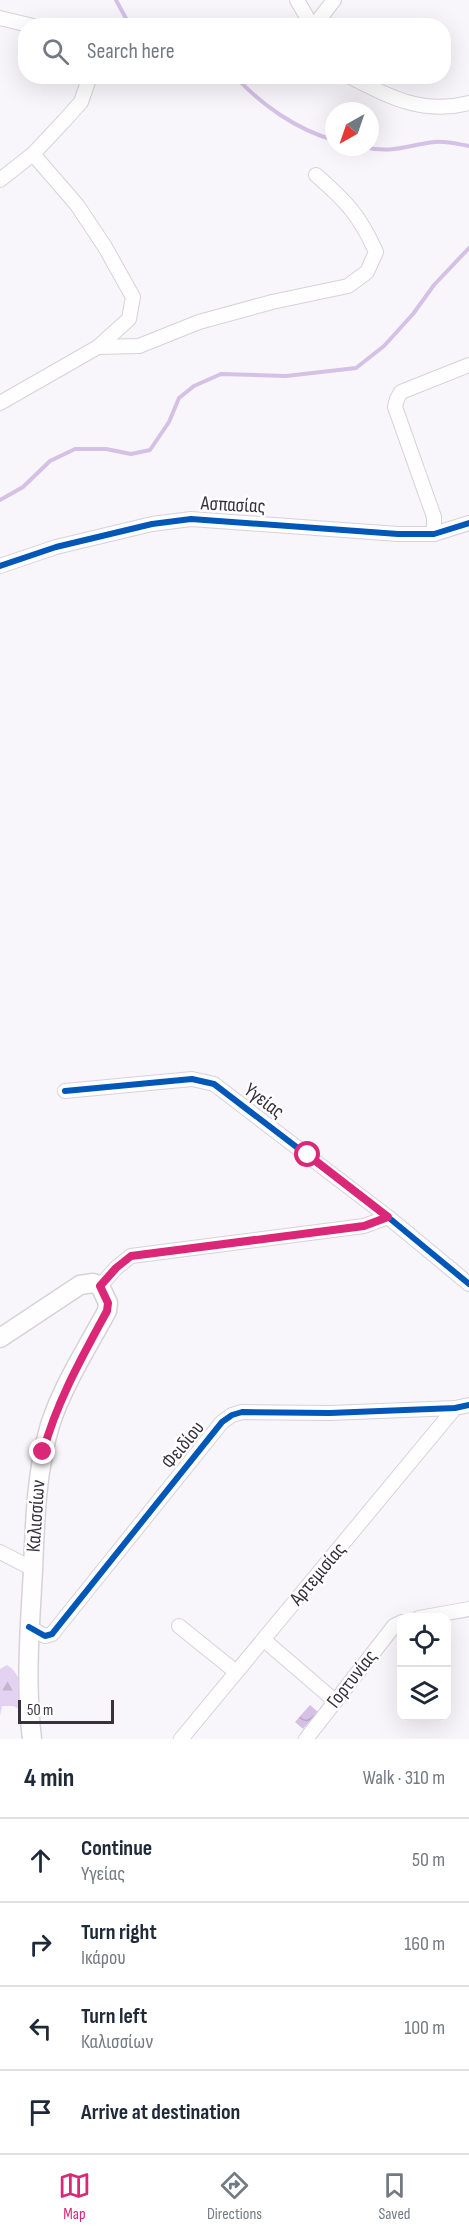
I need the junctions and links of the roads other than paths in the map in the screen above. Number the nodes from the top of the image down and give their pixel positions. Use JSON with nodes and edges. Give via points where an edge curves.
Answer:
{"nodes":[{"id":1,"x":297,"y":0,"type":"edge"},
{"id":2,"x":334,"y":0,"type":"edge"},
{"id":3,"x":0,"y":18,"type":"edge"},
{"id":4,"x":308,"y":18,"type":"edge"},
{"id":5,"x":319,"y":18,"type":"edge"},
{"id":6,"x":18,"y":22,"type":"edge"},
{"id":7,"x":87,"y":84,"type":"edge"},
{"id":8,"x":364,"y":84,"type":"edge"},
{"id":9,"x":469,"y":103,"type":"edge"},
{"id":10,"x":33,"y":154,"type":"junction"},
{"id":11,"x":316,"y":175,"type":"dead end"},
{"id":12,"x":0,"y":180,"type":"edge"},
{"id":13,"x":99,"y":347,"type":"junction"},
{"id":14,"x":469,"y":365,"type":"edge"},
{"id":15,"x":0,"y":403,"type":"edge"},
{"id":16,"x":469,"y":523,"type":"edge"},
{"id":17,"x":434,"y":534,"type":"junction"},
{"id":18,"x":0,"y":566,"type":"edge"},
{"id":19,"x":65,"y":1091,"type":"dead end"},
{"id":20,"x":388,"y":1217,"type":"junction"},
{"id":21,"x":469,"y":1284,"type":"edge"},
{"id":22,"x":100,"y":1286,"type":"junction"},
{"id":23,"x":0,"y":1338,"type":"edge"},
{"id":24,"x":462,"y":1407,"type":"edge"},
{"id":25,"x":0,"y":1551,"type":"edge"},
{"id":26,"x":33,"y":1569,"type":"junction"},
{"id":27,"x":469,"y":1609,"type":"edge"},
{"id":28,"x":444,"y":1613,"type":"edge"},
{"id":29,"x":397,"y":1624,"type":"edge"},
{"id":30,"x":179,"y":1626,"type":"dead end"},
{"id":31,"x":29,"y":1627,"type":"junction"},
{"id":32,"x":264,"y":1640,"type":"junction"},
{"id":33,"x":236,"y":1672,"type":"junction"},
{"id":34,"x":335,"y":1701,"type":"junction"},
{"id":35,"x":32,"y":1739,"type":"edge"},
{"id":36,"x":181,"y":1739,"type":"edge"},
{"id":37,"x":306,"y":1739,"type":"edge"}],
"edges":[{"from":1,"to":4,"type":"street"},
{"from":2,"to":5,"type":"street"},
{"from":3,"to":6,"type":"street"},
{"from":7,"to":10,"type":"street","via":[[81,102]]},
{"from":8,"to":9,"type":"street","via":[[412,104],[453,107]]},
{"from":10,"to":12,"type":"street"},
{"from":10,"to":13,"type":"street","via":[[77,205],[133,297],[129,319]]},
{"from":11,"to":13,"type":"street","via":[[344,199],[364,225],[376,252],[367,272],[348,286],[199,322],[139,346]]},
{"from":13,"to":15,"type":"street"},
{"from":14,"to":17,"type":"street","via":[[401,392],[395,407],[434,517]]},
{"from":16,"to":17,"type":"street","name":"Ασπασίας"},
{"from":17,"to":18,"type":"street","name":"Ασπασίας","via":[[191,519],[152,524],[56,547]]},
{"from":19,"to":20,"type":"street","name":"Υγείας","via":[[192,1079],[214,1084]]},
{"from":20,"to":21,"type":"street","name":"Υγείας"},
{"from":20,"to":22,"type":"street","via":[[364,1226],[131,1256]]},
{"from":22,"to":23,"type":"main road","via":[[80,1286]]},
{"from":22,"to":26,"type":"main road","name":"Καλισσίων","via":[[108,1303],[107,1311],[63,1392],[43,1452],[35,1503]]},
{"from":24,"to":31,"type":"street","name":"Φειδίου","via":[[232,1415],[222,1422],[51,1634],[45,1636]]},
{"from":24,"to":32,"type":"street","name":"Αρτεμισίας"},
{"from":25,"to":26,"type":"street"},
{"from":26,"to":31,"type":"main road","name":"Καλισσίων"},
{"from":27,"to":28,"type":"street"},
{"from":29,"to":34,"type":"street","name":"Γορτυνίας"},
{"from":30,"to":33,"type":"street"},
{"from":31,"to":35,"type":"main road","name":"Καλισσίων"},
{"from":32,"to":33,"type":"street","name":"Αρτεμισίας"},
{"from":32,"to":34,"type":"street"},
{"from":33,"to":36,"type":"street","name":"Αρτεμισίας"},
{"from":34,"to":37,"type":"street","name":"Γορτυνίας"}]}
